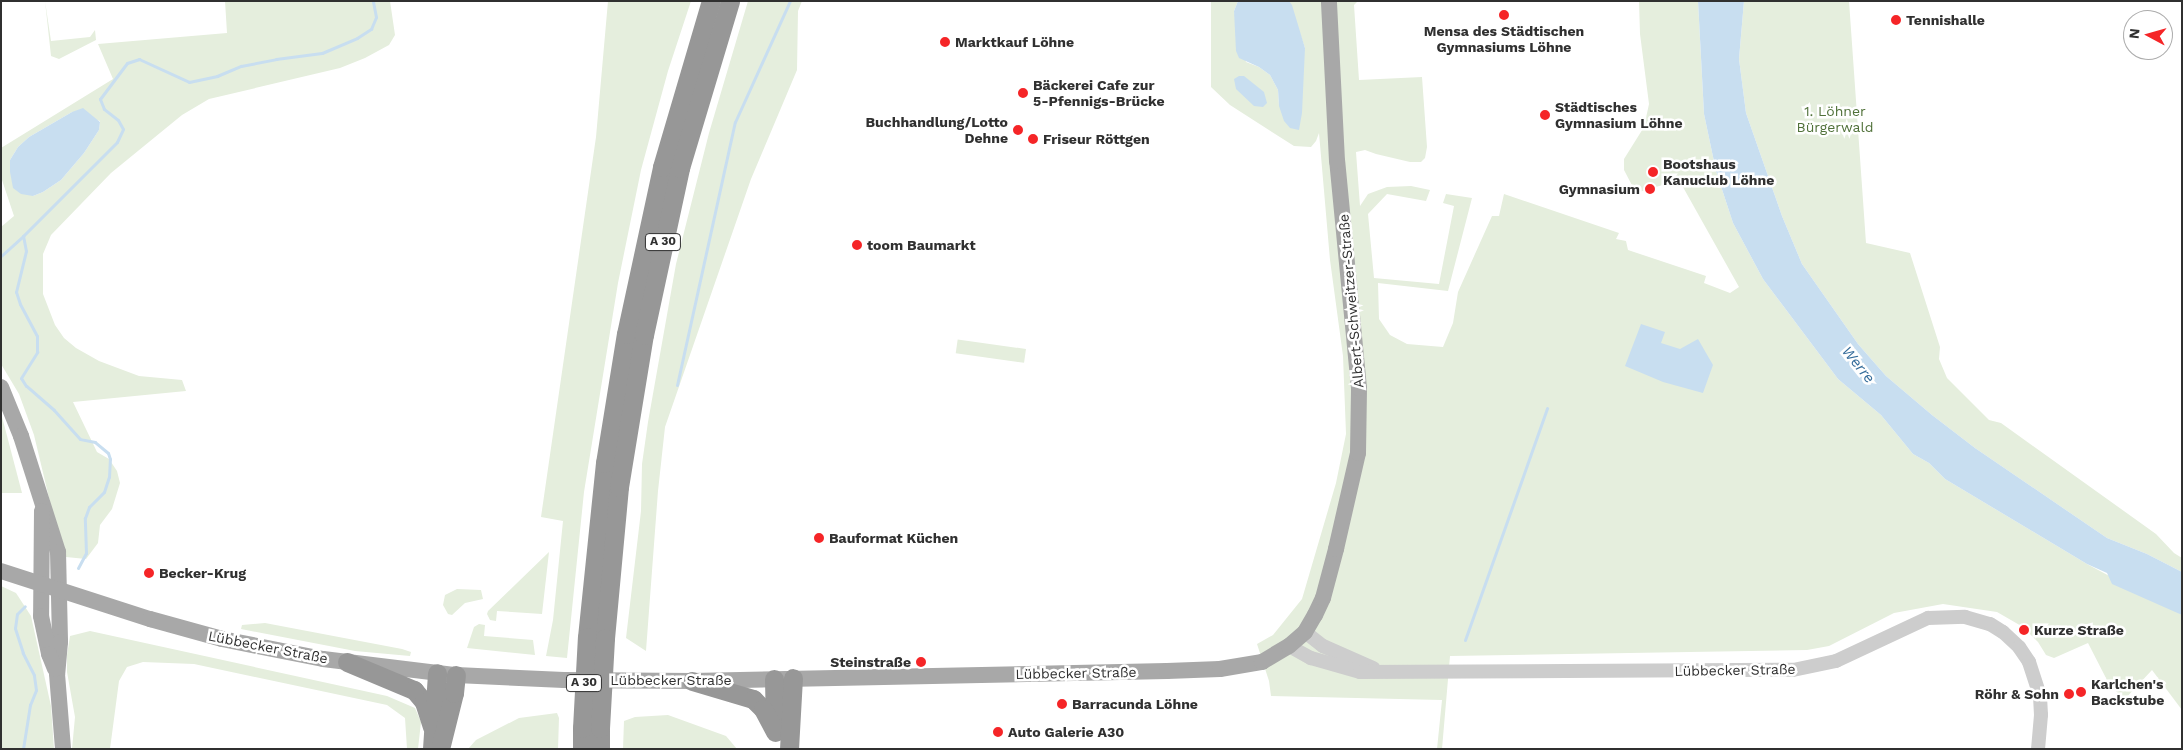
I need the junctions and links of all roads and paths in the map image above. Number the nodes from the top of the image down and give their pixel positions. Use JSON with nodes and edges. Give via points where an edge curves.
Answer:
{"nodes":[{"id":1,"x":711,"y":1,"type":"edge"},
{"id":2,"x":730,"y":1,"type":"edge"},
{"id":3,"x":1329,"y":1,"type":"edge"},
{"id":4,"x":1,"y":387,"type":"edge"},
{"id":5,"x":42,"y":506,"type":"junction"},
{"id":6,"x":1,"y":571,"type":"edge"},
{"id":7,"x":40,"y":583,"type":"junction"},
{"id":8,"x":60,"y":590,"type":"junction"},
{"id":9,"x":1323,"y":598,"type":"joint"},
{"id":10,"x":1305,"y":632,"type":"junction"},
{"id":11,"x":596,"y":637,"type":"junction"},
{"id":12,"x":1289,"y":646,"type":"junction"},
{"id":13,"x":347,"y":662,"type":"junction"},
{"id":14,"x":437,"y":673,"type":"junction"},
{"id":15,"x":1396,"y":673,"type":"junction"},
{"id":16,"x":57,"y":674,"type":"junction"},
{"id":17,"x":456,"y":675,"type":"junction"},
{"id":18,"x":774,"y":678,"type":"junction"},
{"id":19,"x":793,"y":678,"type":"junction"},
{"id":20,"x":692,"y":681,"type":"junction"},
{"id":21,"x":432,"y":727,"type":"junction"},
{"id":22,"x":591,"y":728,"type":"junction"},
{"id":23,"x":776,"y":740,"type":"edge"},
{"id":24,"x":63,"y":749,"type":"edge"},
{"id":25,"x":432,"y":749,"type":"edge"},
{"id":26,"x":440,"y":749,"type":"edge"},
{"id":27,"x":582,"y":749,"type":"edge"},
{"id":28,"x":600,"y":749,"type":"edge"},
{"id":29,"x":789,"y":749,"type":"edge"},
{"id":30,"x":2038,"y":749,"type":"edge"}],
"edges":[{"from":1,"to":11,"type":"highway","number":"A 30","via":[[662,167],[626,334],[605,463]]},
{"from":2,"to":11,"type":"highway","number":"A 30","via":[[680,168],[644,335]]},
{"from":3,"to":9,"type":"main road","name":"Albert-Schweitzer-Straße","via":[[1337,160],[1360,410],[1353,481]]},
{"from":4,"to":5,"type":"main road","via":[[21,436]]},
{"from":5,"to":7,"type":"main road"},
{"from":5,"to":8,"type":"main road","via":[[58,552]]},
{"from":6,"to":7,"type":"main road","name":"Lübbecker Straße"},
{"from":7,"to":8,"type":"main road","name":"Lübbecker Straße"},
{"from":7,"to":16,"type":"main road","via":[[42,625]]},
{"from":8,"to":13,"type":"main road","name":"Lübbecker Straße","via":[[200,634]]},
{"from":8,"to":16,"type":"main road"},
{"from":9,"to":10,"type":"main road","name":"Lübbecker Straße"},
{"from":10,"to":12,"type":"main road","name":"Lübbecker Straße"},
{"from":10,"to":15,"type":"street","name":"Lübbecker Straße","via":[[1323,646],[1368,667]]},
{"from":11,"to":22,"type":"highway","number":"A 30","bridge":true},
{"from":12,"to":15,"type":"street","name":"Lübbecker Straße","via":[[1337,667],[1360,672]]},
{"from":12,"to":19,"type":"main road","name":"Lübbecker Straße","via":[[1262,662],[1220,668]]},
{"from":13,"to":14,"type":"main road","name":"Lübbecker Straße"},
{"from":13,"to":21,"type":"highway","via":[[414,690],[424,702]]},
{"from":14,"to":17,"type":"main road","name":"Lübbecker Straße"},
{"from":14,"to":21,"type":"highway"},
{"from":15,"to":30,"type":"street","name":"Lübbecker Straße","via":[[1793,670],[1836,661],[1916,622],[1940,616],[1978,619],[2003,632],[2024,653],[2036,678],[2041,715]]},
{"from":16,"to":24,"type":"main road"},
{"from":17,"to":20,"type":"main road","name":"Lübbecker Straße"},
{"from":17,"to":26,"type":"highway"},
{"from":18,"to":19,"type":"main road","name":"Lübbecker Straße"},
{"from":18,"to":20,"type":"main road","name":"Lübbecker Straße"},
{"from":18,"to":23,"type":"highway"},
{"from":19,"to":29,"type":"highway"},
{"from":20,"to":23,"type":"highway","via":[[753,699],[769,717]]},
{"from":21,"to":25,"type":"highway"},
{"from":22,"to":27,"type":"highway","number":"A 30"},
{"from":22,"to":28,"type":"highway","number":"A 30"}]}
